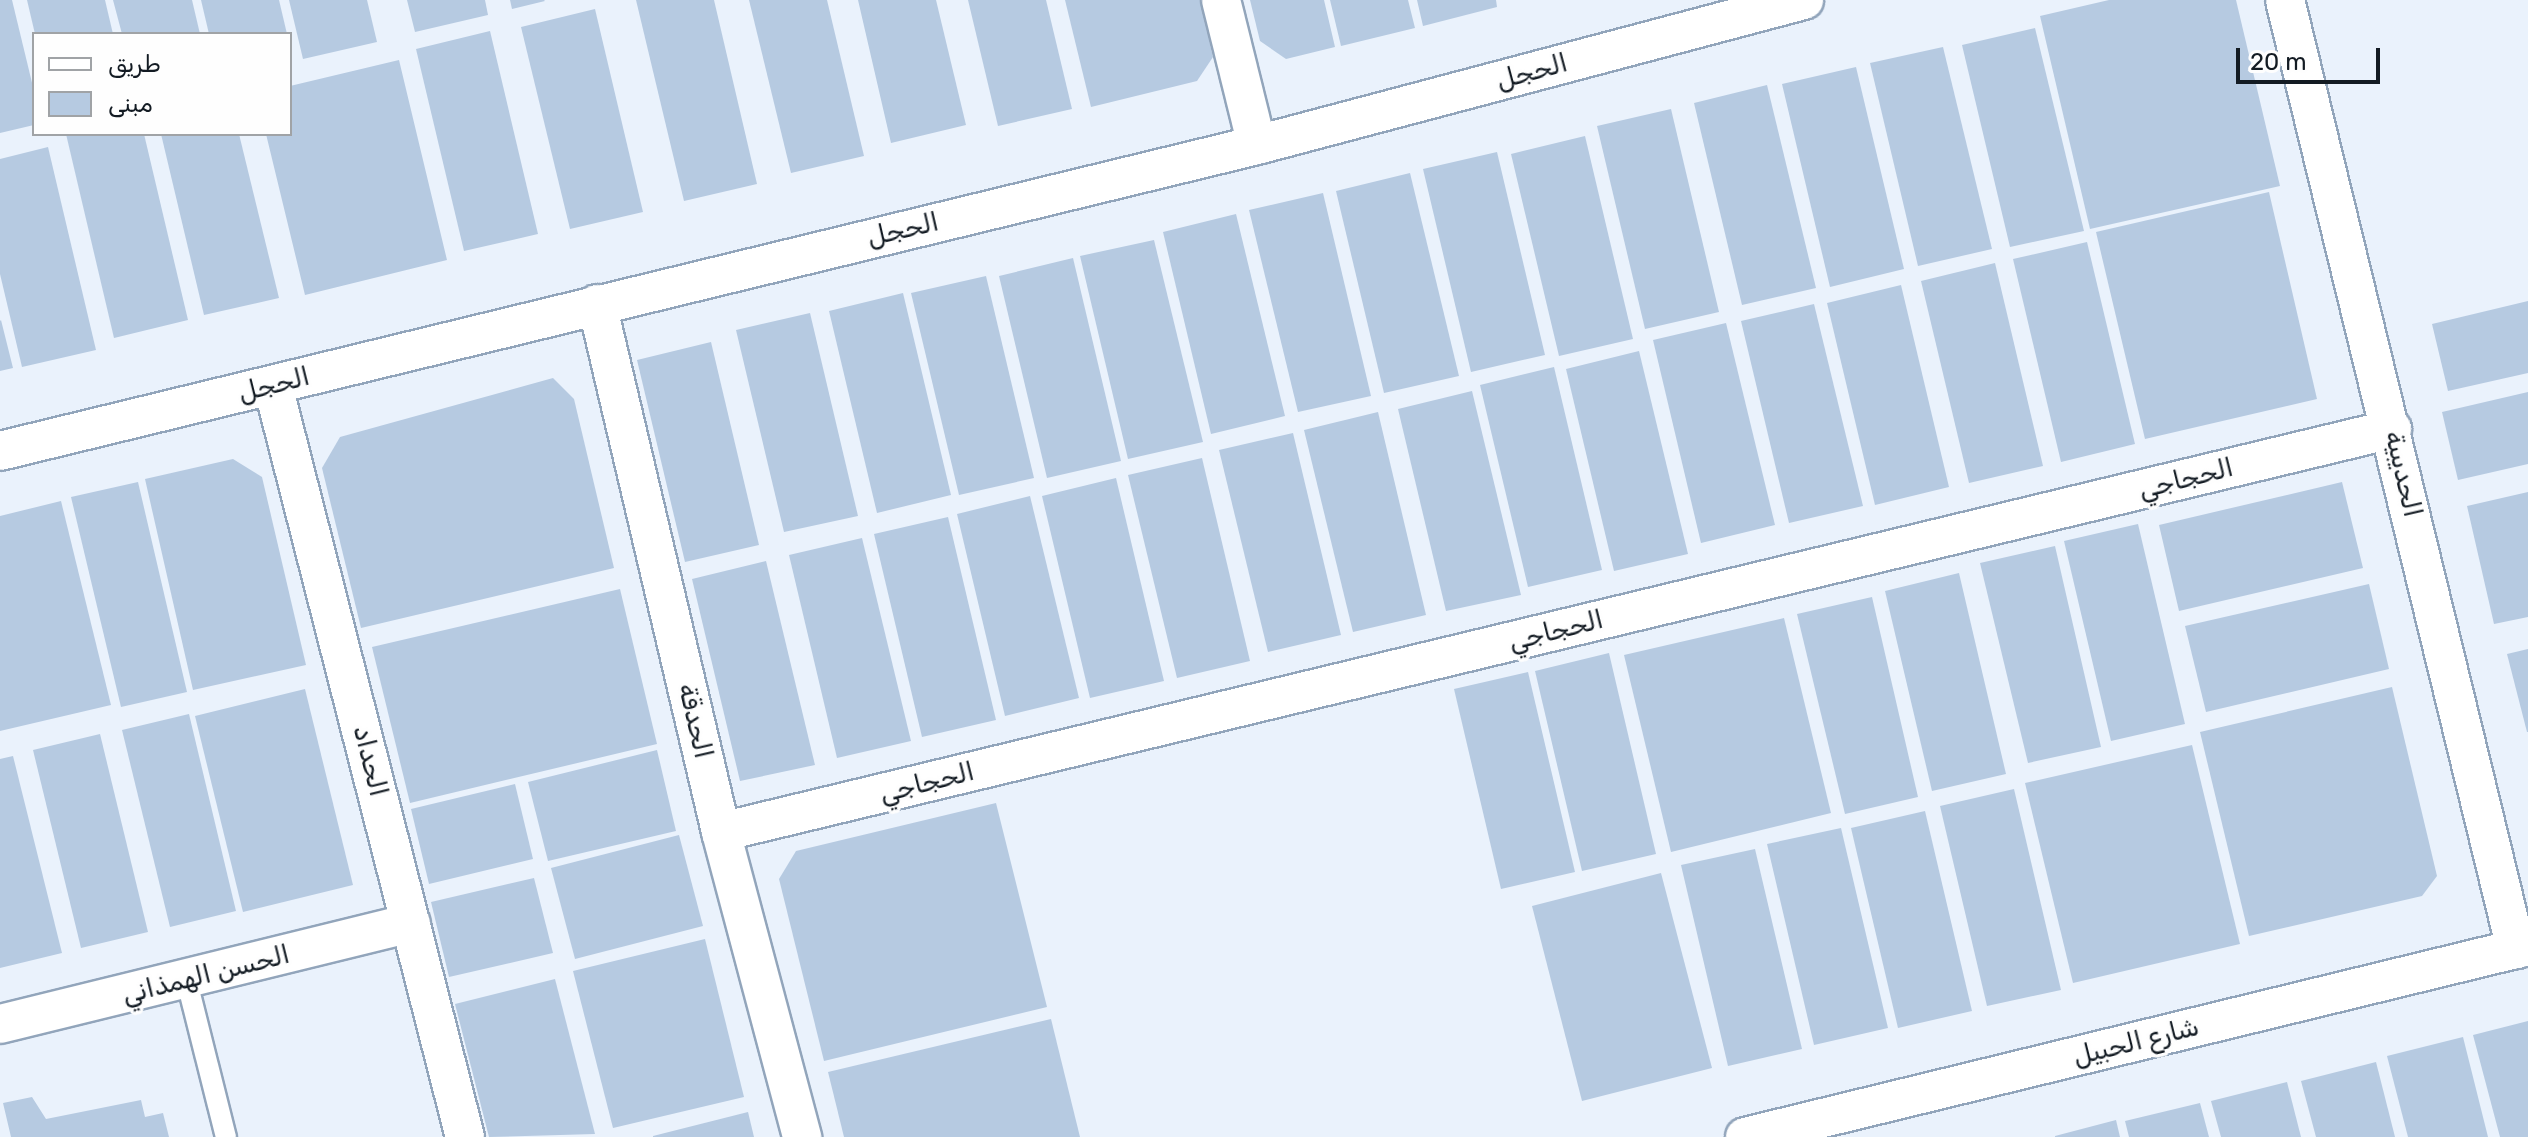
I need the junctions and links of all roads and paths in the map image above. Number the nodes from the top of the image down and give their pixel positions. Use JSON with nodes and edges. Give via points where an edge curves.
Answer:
{"nodes":[{"id":1,"x":1221,"y":0,"type":"edge"},
{"id":2,"x":1804,"y":0,"type":"edge"},
{"id":3,"x":2285,"y":0,"type":"edge"},
{"id":4,"x":1257,"y":145,"type":"junction"},
{"id":5,"x":597,"y":304,"type":"junction"},
{"id":6,"x":273,"y":386,"type":"junction"},
{"id":7,"x":2392,"y":429,"type":"junction"},
{"id":8,"x":0,"y":451,"type":"edge"},
{"id":9,"x":721,"y":832,"type":"junction"},
{"id":10,"x":411,"y":923,"type":"junction"},
{"id":11,"x":2522,"y":948,"type":"edge"},
{"id":12,"x":187,"y":982,"type":"junction"},
{"id":13,"x":0,"y":1024,"type":"edge"},
{"id":14,"x":226,"y":1137,"type":"edge"},
{"id":15,"x":465,"y":1137,"type":"edge"},
{"id":16,"x":802,"y":1137,"type":"edge"},
{"id":17,"x":1745,"y":1137,"type":"edge"}],
"edges":[{"from":1,"to":4,"type":"street"},
{"from":2,"to":4,"type":"street","name":"الحجل"},
{"from":3,"to":7,"type":"street","name":"الحديبية"},
{"from":4,"to":5,"type":"street","name":"الحجل"},
{"from":5,"to":6,"type":"street","name":"الحجل"},
{"from":5,"to":9,"type":"street","name":"الحدقة"},
{"from":6,"to":8,"type":"street","name":"الحجل"},
{"from":6,"to":10,"type":"street","name":"الحداد"},
{"from":7,"to":9,"type":"street","name":"الحجاجي"},
{"from":7,"to":11,"type":"street","name":"الحديبية"},
{"from":9,"to":16,"type":"street","name":"الحدقة"},
{"from":10,"to":12,"type":"street","name":"الحسن الهمذاني"},
{"from":10,"to":15,"type":"street","name":"الحداد"},
{"from":11,"to":17,"type":"street","name":"شارع الحبيل"},
{"from":12,"to":13,"type":"street","name":"الحسن الهمذاني"},
{"from":12,"to":14,"type":"lane"}]}
